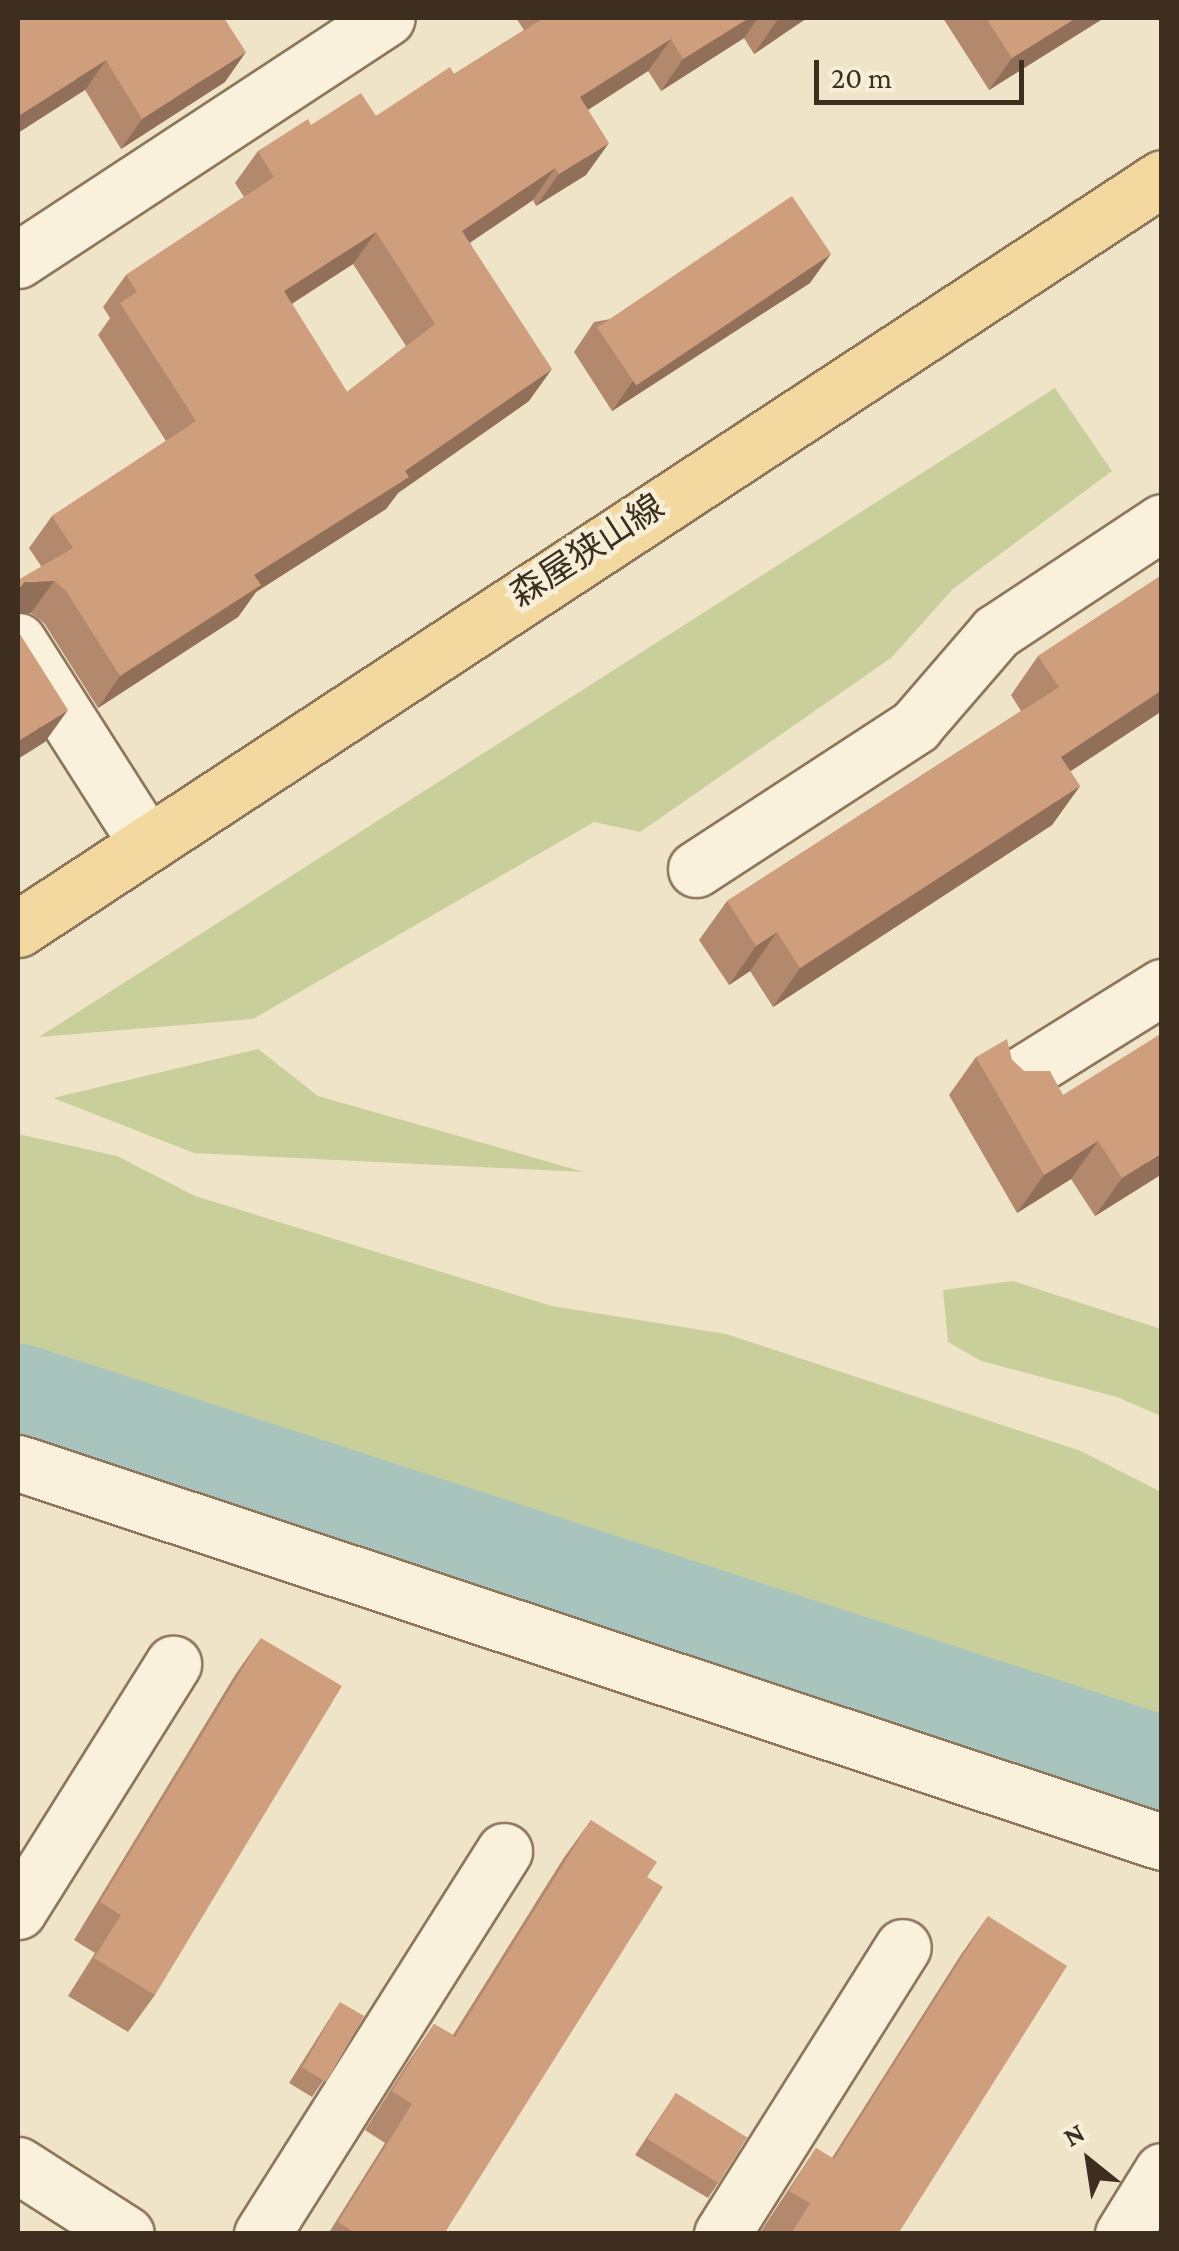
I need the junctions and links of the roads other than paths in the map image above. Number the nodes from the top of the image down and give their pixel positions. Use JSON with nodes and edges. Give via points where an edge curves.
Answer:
{"nodes":[{"id":1,"x":387,"y":18,"type":"edge"},
{"id":2,"x":1162,"y":178,"type":"edge"},
{"id":3,"x":18,"y":260,"type":"edge"},
{"id":4,"x":1162,"y":522,"type":"edge"},
{"id":5,"x":18,"y":641,"type":"edge"},
{"id":6,"x":145,"y":840,"type":"junction"},
{"id":7,"x":696,"y":869,"type":"dead end"},
{"id":8,"x":18,"y":930,"type":"edge"},
{"id":9,"x":1162,"y":987,"type":"edge"},
{"id":10,"x":1011,"y":1081,"type":"edge"},
{"id":11,"x":18,"y":1463,"type":"edge"},
{"id":12,"x":173,"y":1664,"type":"dead end"},
{"id":13,"x":1162,"y":1842,"type":"edge"},
{"id":14,"x":504,"y":1851,"type":"dead end"},
{"id":15,"x":18,"y":1911,"type":"edge"},
{"id":16,"x":903,"y":1947,"type":"dead end"},
{"id":17,"x":18,"y":2165,"type":"edge"},
{"id":18,"x":1162,"y":2171,"type":"edge"},
{"id":19,"x":126,"y":2234,"type":"edge"},
{"id":20,"x":262,"y":2234,"type":"edge"},
{"id":21,"x":722,"y":2234,"type":"edge"},
{"id":22,"x":1123,"y":2234,"type":"edge"}],
"edges":[{"from":1,"to":3,"type":"street"},
{"from":2,"to":6,"type":"main road","name":"森屋狭山線"},
{"from":4,"to":7,"type":"street","via":[[996,632],[915,726]]},
{"from":5,"to":6,"type":"street"},
{"from":6,"to":8,"type":"main road","name":"森屋狭山線"},
{"from":9,"to":10,"type":"street"},
{"from":11,"to":13,"type":"street"},
{"from":12,"to":15,"type":"street"},
{"from":14,"to":20,"type":"street"},
{"from":16,"to":21,"type":"street"},
{"from":17,"to":19,"type":"street"},
{"from":18,"to":22,"type":"street"}]}
